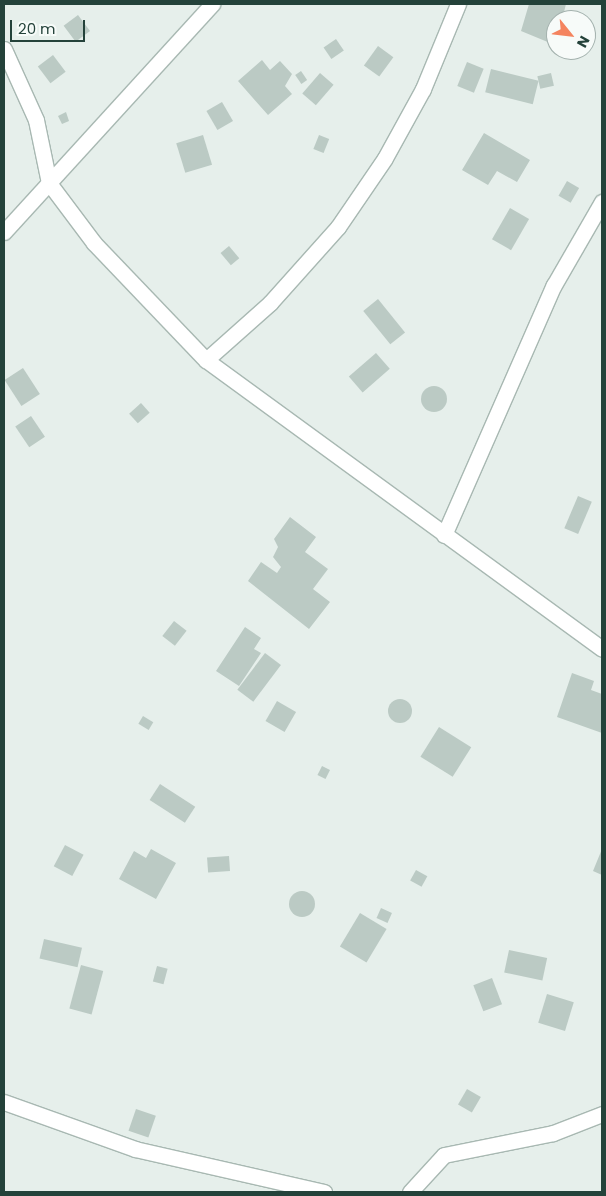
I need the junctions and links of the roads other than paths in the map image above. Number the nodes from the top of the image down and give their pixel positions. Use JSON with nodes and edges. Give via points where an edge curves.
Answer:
{"nodes":[{"id":1,"x":212,"y":4,"type":"edge"},
{"id":2,"x":458,"y":4,"type":"edge"},
{"id":3,"x":4,"y":49,"type":"edge"},
{"id":4,"x":49,"y":183,"type":"junction"},
{"id":5,"x":602,"y":202,"type":"edge"},
{"id":6,"x":4,"y":232,"type":"edge"},
{"id":7,"x":206,"y":360,"type":"junction"},
{"id":8,"x":444,"y":535,"type":"junction"},
{"id":9,"x":602,"y":649,"type":"edge"},
{"id":10,"x":4,"y":1102,"type":"edge"},
{"id":11,"x":602,"y":1114,"type":"edge"},
{"id":12,"x":324,"y":1192,"type":"edge"},
{"id":13,"x":410,"y":1192,"type":"edge"}],
"edges":[{"from":1,"to":4,"type":"street"},
{"from":2,"to":7,"type":"street","via":[[423,89],[385,158],[338,227],[270,303]]},
{"from":3,"to":4,"type":"street","via":[[36,120]]},
{"from":4,"to":6,"type":"street"},
{"from":4,"to":7,"type":"street","via":[[94,243]]},
{"from":5,"to":8,"type":"street","via":[[554,285]]},
{"from":7,"to":8,"type":"street"},
{"from":8,"to":9,"type":"street"},
{"from":10,"to":12,"type":"street","via":[[135,1149]]},
{"from":11,"to":13,"type":"street","via":[[553,1133],[444,1155]]}]}
